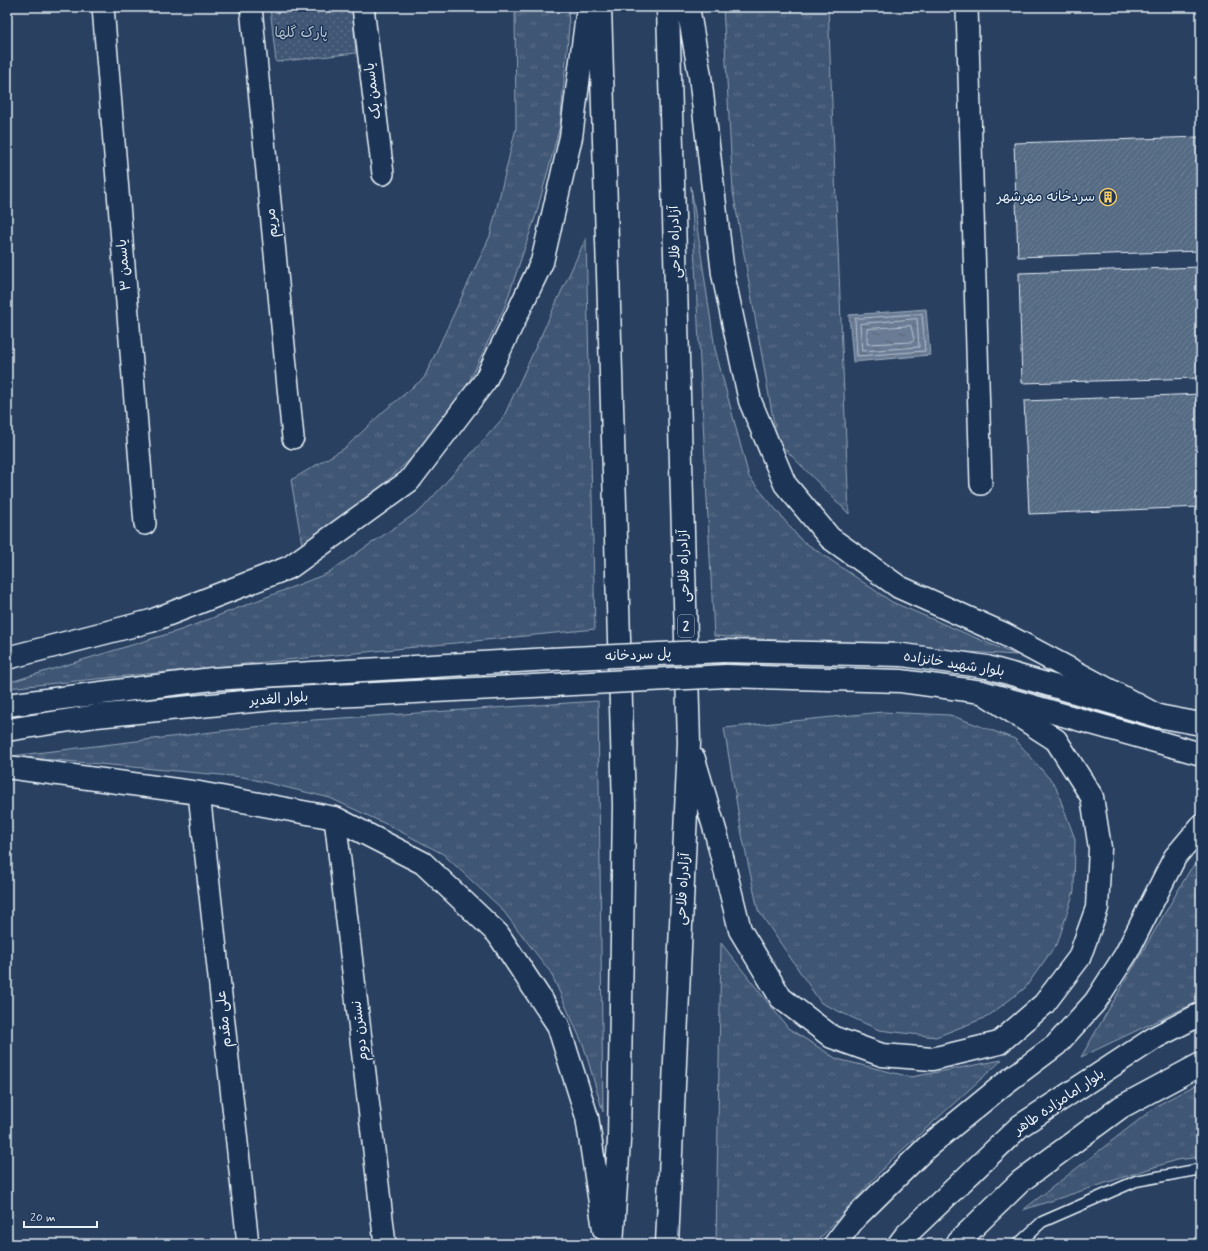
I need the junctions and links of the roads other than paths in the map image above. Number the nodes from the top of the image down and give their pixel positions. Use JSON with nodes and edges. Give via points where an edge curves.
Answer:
{"nodes":[{"id":1,"x":103,"y":7,"type":"edge"},
{"id":2,"x":250,"y":7,"type":"edge"},
{"id":3,"x":363,"y":7,"type":"edge"},
{"id":4,"x":588,"y":7,"type":"edge"},
{"id":5,"x":600,"y":7,"type":"edge"},
{"id":6,"x":668,"y":7,"type":"edge"},
{"id":7,"x":688,"y":7,"type":"edge"},
{"id":8,"x":967,"y":7,"type":"edge"},
{"id":9,"x":383,"y":174,"type":"dead end"},
{"id":10,"x":293,"y":438,"type":"dead end"},
{"id":11,"x":981,"y":484,"type":"dead end"},
{"id":12,"x":145,"y":524,"type":"dead end"},
{"id":13,"x":724,"y":651,"type":"joint"},
{"id":14,"x":10,"y":657,"type":"edge"},
{"id":15,"x":551,"y":659,"type":"joint"},
{"id":16,"x":726,"y":676,"type":"joint"},
{"id":17,"x":553,"y":685,"type":"joint"},
{"id":18,"x":982,"y":692,"type":"junction"},
{"id":19,"x":7,"y":705,"type":"edge"},
{"id":20,"x":1158,"y":716,"type":"junction"},
{"id":21,"x":1201,"y":724,"type":"edge"},
{"id":22,"x":7,"y":730,"type":"edge"},
{"id":23,"x":689,"y":743,"type":"junction"},
{"id":24,"x":1201,"y":754,"type":"edge"},
{"id":25,"x":7,"y":767,"type":"edge"},
{"id":26,"x":199,"y":793,"type":"junction"},
{"id":27,"x":336,"y":818,"type":"junction"},
{"id":28,"x":1201,"y":826,"type":"edge"},
{"id":29,"x":1201,"y":1014,"type":"edge"},
{"id":30,"x":1201,"y":1064,"type":"edge"},
{"id":31,"x":1201,"y":1169,"type":"edge"},
{"id":32,"x":248,"y":1244,"type":"edge"},
{"id":33,"x":385,"y":1244,"type":"edge"},
{"id":34,"x":606,"y":1244,"type":"edge"},
{"id":35,"x":612,"y":1244,"type":"edge"},
{"id":36,"x":667,"y":1244,"type":"edge"},
{"id":37,"x":835,"y":1244,"type":"edge"},
{"id":38,"x":899,"y":1244,"type":"edge"},
{"id":39,"x":956,"y":1244,"type":"edge"},
{"id":40,"x":1018,"y":1244,"type":"edge"}],
"edges":[{"from":1,"to":12,"type":"street","name":"یاسمن ۳"},
{"from":2,"to":10,"type":"street","name":"مریم"},
{"from":3,"to":9,"type":"street","name":"یاسمن یک"},
{"from":4,"to":14,"type":"main road","via":[[571,138],[542,262],[485,381],[409,481],[290,567],[151,620]]},
{"from":5,"to":35,"type":"main road","via":[[624,805],[619,1141]]},
{"from":6,"to":23,"type":"main road","name":"آزادراه فلاحی","number":"2"},
{"from":7,"to":20,"type":"main road","via":[[700,76],[723,274],[750,401],[785,484],[830,538],[899,587],[1004,634]]},
{"from":8,"to":11,"type":"street"},
{"from":13,"to":15,"type":"main road","name":"پل سردخانه","bridge":true},
{"from":13,"to":20,"type":"main road","name":"بلوار شهید خانزاده","via":[[903,655],[987,667]]},
{"from":15,"to":19,"type":"main road","name":"بلوار الغدیر","via":[[212,679]]},
{"from":16,"to":17,"type":"main road","name":"پل سردخانه","bridge":true},
{"from":16,"to":18,"type":"main road","name":"بلوار شهید خانزاده","via":[[901,681]]},
{"from":17,"to":22,"type":"main road","name":"بلوار الغدیر","via":[[274,699],[96,716]]},
{"from":18,"to":23,"type":"main road","via":[[1056,740],[1092,798],[1100,848],[1097,908],[1079,958],[1044,1004],[999,1043],[932,1059],[882,1055],[832,1037],[781,998],[740,930],[717,837]]},
{"from":18,"to":24,"type":"main road","name":"بلوار شهید خانزاده"},
{"from":20,"to":21,"type":"main road","name":"بلوار شهید خانزاده"},
{"from":23,"to":36,"type":"main road","name":"آزادراه فلاحی","number":"2"},
{"from":25,"to":26,"type":"main road"},
{"from":26,"to":27,"type":"main road"},
{"from":26,"to":32,"type":"street","name":"علی مقدم"},
{"from":27,"to":33,"type":"street","name":"نسترن دوم"},
{"from":27,"to":34,"type":"main road","via":[[423,863],[498,934],[558,1024],[588,1117]]},
{"from":28,"to":37,"type":"main road","via":[[1175,857],[1126,954],[1095,1002],[1056,1045],[927,1148],[855,1218]]},
{"from":29,"to":38,"type":"main road","name":"بلوار امامزاده طاهر","via":[[1156,1037],[1020,1126]]},
{"from":30,"to":39,"type":"main road","via":[[1121,1107],[1021,1181]]},
{"from":31,"to":40,"type":"lane","via":[[1136,1181],[1042,1222]]}]}
